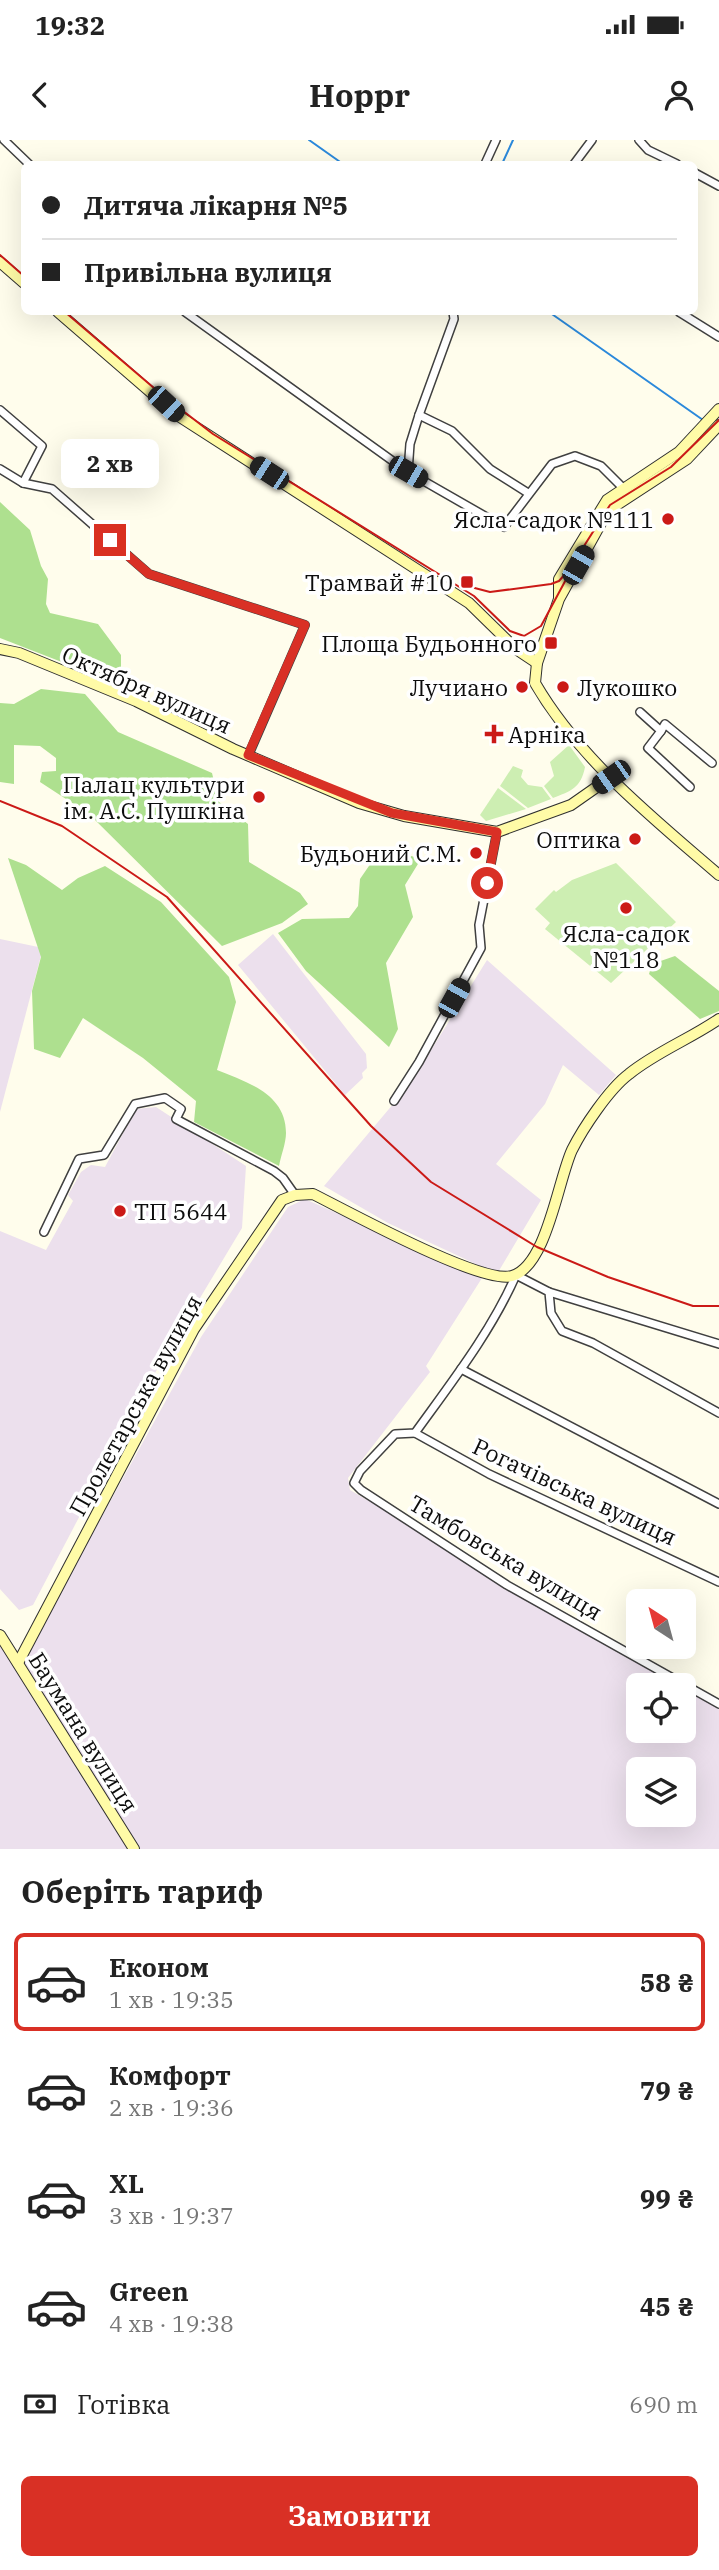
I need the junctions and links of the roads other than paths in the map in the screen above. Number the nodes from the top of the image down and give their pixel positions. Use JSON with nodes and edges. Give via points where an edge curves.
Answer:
{"nodes":[{"id":1,"x":4,"y":140,"type":"edge"},
{"id":2,"x":592,"y":140,"type":"edge"},
{"id":3,"x":639,"y":140,"type":"edge"},
{"id":4,"x":493,"y":141,"type":"edge"},
{"id":5,"x":26,"y":161,"type":"edge"},
{"id":6,"x":486,"y":161,"type":"edge"},
{"id":7,"x":576,"y":161,"type":"edge"},
{"id":8,"x":671,"y":161,"type":"edge"},
{"id":9,"x":698,"y":175,"type":"edge"},
{"id":10,"x":719,"y":186,"type":"edge"},
{"id":11,"x":0,"y":262,"type":"edge"},
{"id":12,"x":21,"y":280,"type":"edge"},
{"id":13,"x":61,"y":315,"type":"edge"},
{"id":14,"x":189,"y":315,"type":"edge"},
{"id":15,"x":453,"y":315,"type":"edge"},
{"id":16,"x":684,"y":315,"type":"edge"},
{"id":17,"x":719,"y":337,"type":"edge"},
{"id":18,"x":719,"y":409,"type":"edge"},
{"id":19,"x":0,"y":410,"type":"edge"},
{"id":20,"x":419,"y":415,"type":"junction"},
{"id":21,"x":719,"y":425,"type":"edge"},
{"id":22,"x":701,"y":436,"type":"junction"},
{"id":23,"x":0,"y":469,"type":"edge"},
{"id":24,"x":408,"y":472,"type":"junction"},
{"id":25,"x":23,"y":483,"type":"junction"},
{"id":26,"x":528,"y":493,"type":"junction"},
{"id":27,"x":627,"y":493,"type":"junction"},
{"id":28,"x":0,"y":649,"type":"edge"},
{"id":29,"x":537,"y":663,"type":"junction"},
{"id":30,"x":640,"y":712,"type":"dead end"},
{"id":31,"x":661,"y":731,"type":"junction"},
{"id":32,"x":248,"y":755,"type":"junction"},
{"id":33,"x":712,"y":763,"type":"dead end"},
{"id":34,"x":611,"y":777,"type":"junction"},
{"id":35,"x":690,"y":787,"type":"dead end"},
{"id":36,"x":497,"y":832,"type":"junction"},
{"id":37,"x":719,"y":875,"type":"edge"},
{"id":38,"x":719,"y":1019,"type":"edge"},
{"id":39,"x":394,"y":1101,"type":"dead end"},
{"id":40,"x":295,"y":1195,"type":"junction"},
{"id":41,"x":44,"y":1232,"type":"dead end"},
{"id":42,"x":516,"y":1275,"type":"junction"},
{"id":43,"x":549,"y":1292,"type":"junction"},
{"id":44,"x":719,"y":1344,"type":"edge"},
{"id":45,"x":461,"y":1369,"type":"junction"},
{"id":46,"x":719,"y":1413,"type":"edge"},
{"id":47,"x":415,"y":1433,"type":"junction"},
{"id":48,"x":719,"y":1504,"type":"edge"},
{"id":49,"x":719,"y":1582,"type":"edge"},
{"id":50,"x":0,"y":1635,"type":"edge"},
{"id":51,"x":18,"y":1663,"type":"junction"},
{"id":52,"x":719,"y":1704,"type":"edge"},
{"id":53,"x":134,"y":1849,"type":"edge"}],
"edges":[{"from":1,"to":5,"type":"street"},
{"from":2,"to":7,"type":"street"},
{"from":3,"to":8,"type":"street"},
{"from":4,"to":6,"type":"street"},
{"from":9,"to":10,"type":"street"},
{"from":11,"to":12,"type":"street"},
{"from":13,"to":29,"type":"street","via":[[177,415],[469,603]]},
{"from":14,"to":24,"type":"street"},
{"from":15,"to":20,"type":"street"},
{"from":16,"to":17,"type":"street"},
{"from":18,"to":22,"type":"street"},
{"from":19,"to":25,"type":"street","via":[[42,446]]},
{"from":20,"to":24,"type":"street"},
{"from":20,"to":26,"type":"street","via":[[452,430],[490,469]]},
{"from":21,"to":22,"type":"street"},
{"from":22,"to":27,"type":"street","via":[[674,469]]},
{"from":23,"to":25,"type":"street"},
{"from":24,"to":26,"type":"street","via":[[504,527]]},
{"from":25,"to":32,"type":"street","via":[[52,489],[149,574],[305,625]]},
{"from":26,"to":27,"type":"street","via":[[552,464],[575,456],[601,466]]},
{"from":27,"to":29,"type":"street","via":[[601,523],[559,599]]},
{"from":28,"to":32,"type":"street","name":"Октября вулиця","via":[[136,701]]},
{"from":29,"to":34,"type":"street","via":[[535,683],[541,694]]},
{"from":30,"to":31,"type":"street"},
{"from":31,"to":33,"type":"street","via":[[666,724]]},
{"from":31,"to":35,"type":"street","via":[[648,748]]},
{"from":32,"to":36,"type":"street","name":"Октября вулиця","via":[[392,813]]},
{"from":34,"to":36,"type":"street","via":[[571,805]]},
{"from":34,"to":37,"type":"street"},
{"from":36,"to":39,"type":"street","via":[[479,925],[481,948]]},
{"from":38,"to":42,"type":"street","via":[[647,1061],[619,1084],[573,1149],[544,1233],[527,1266]]},
{"from":40,"to":41,"type":"street","via":[[274,1171],[176,1119],[181,1109],[165,1098],[135,1104],[104,1155],[79,1159]]},
{"from":40,"to":42,"type":"street","via":[[313,1194],[468,1268],[498,1278]]},
{"from":40,"to":51,"type":"street","name":"Пролетарська вулиця","via":[[282,1200],[194,1329]]},
{"from":42,"to":43,"type":"street"},
{"from":42,"to":45,"type":"street"},
{"from":43,"to":44,"type":"street"},
{"from":43,"to":46,"type":"street","via":[[551,1313],[562,1331],[593,1343]]},
{"from":45,"to":47,"type":"street"},
{"from":45,"to":48,"type":"street"},
{"from":47,"to":49,"type":"street","name":"Рогачівська вулиця","via":[[489,1474]]},
{"from":47,"to":52,"type":"street","name":"Тамбовська вулиця","via":[[395,1434],[354,1483],[507,1585]]},
{"from":50,"to":51,"type":"street","name":"Баумана вулиця"},
{"from":51,"to":53,"type":"street","name":"Баумана вулиця"}]}
